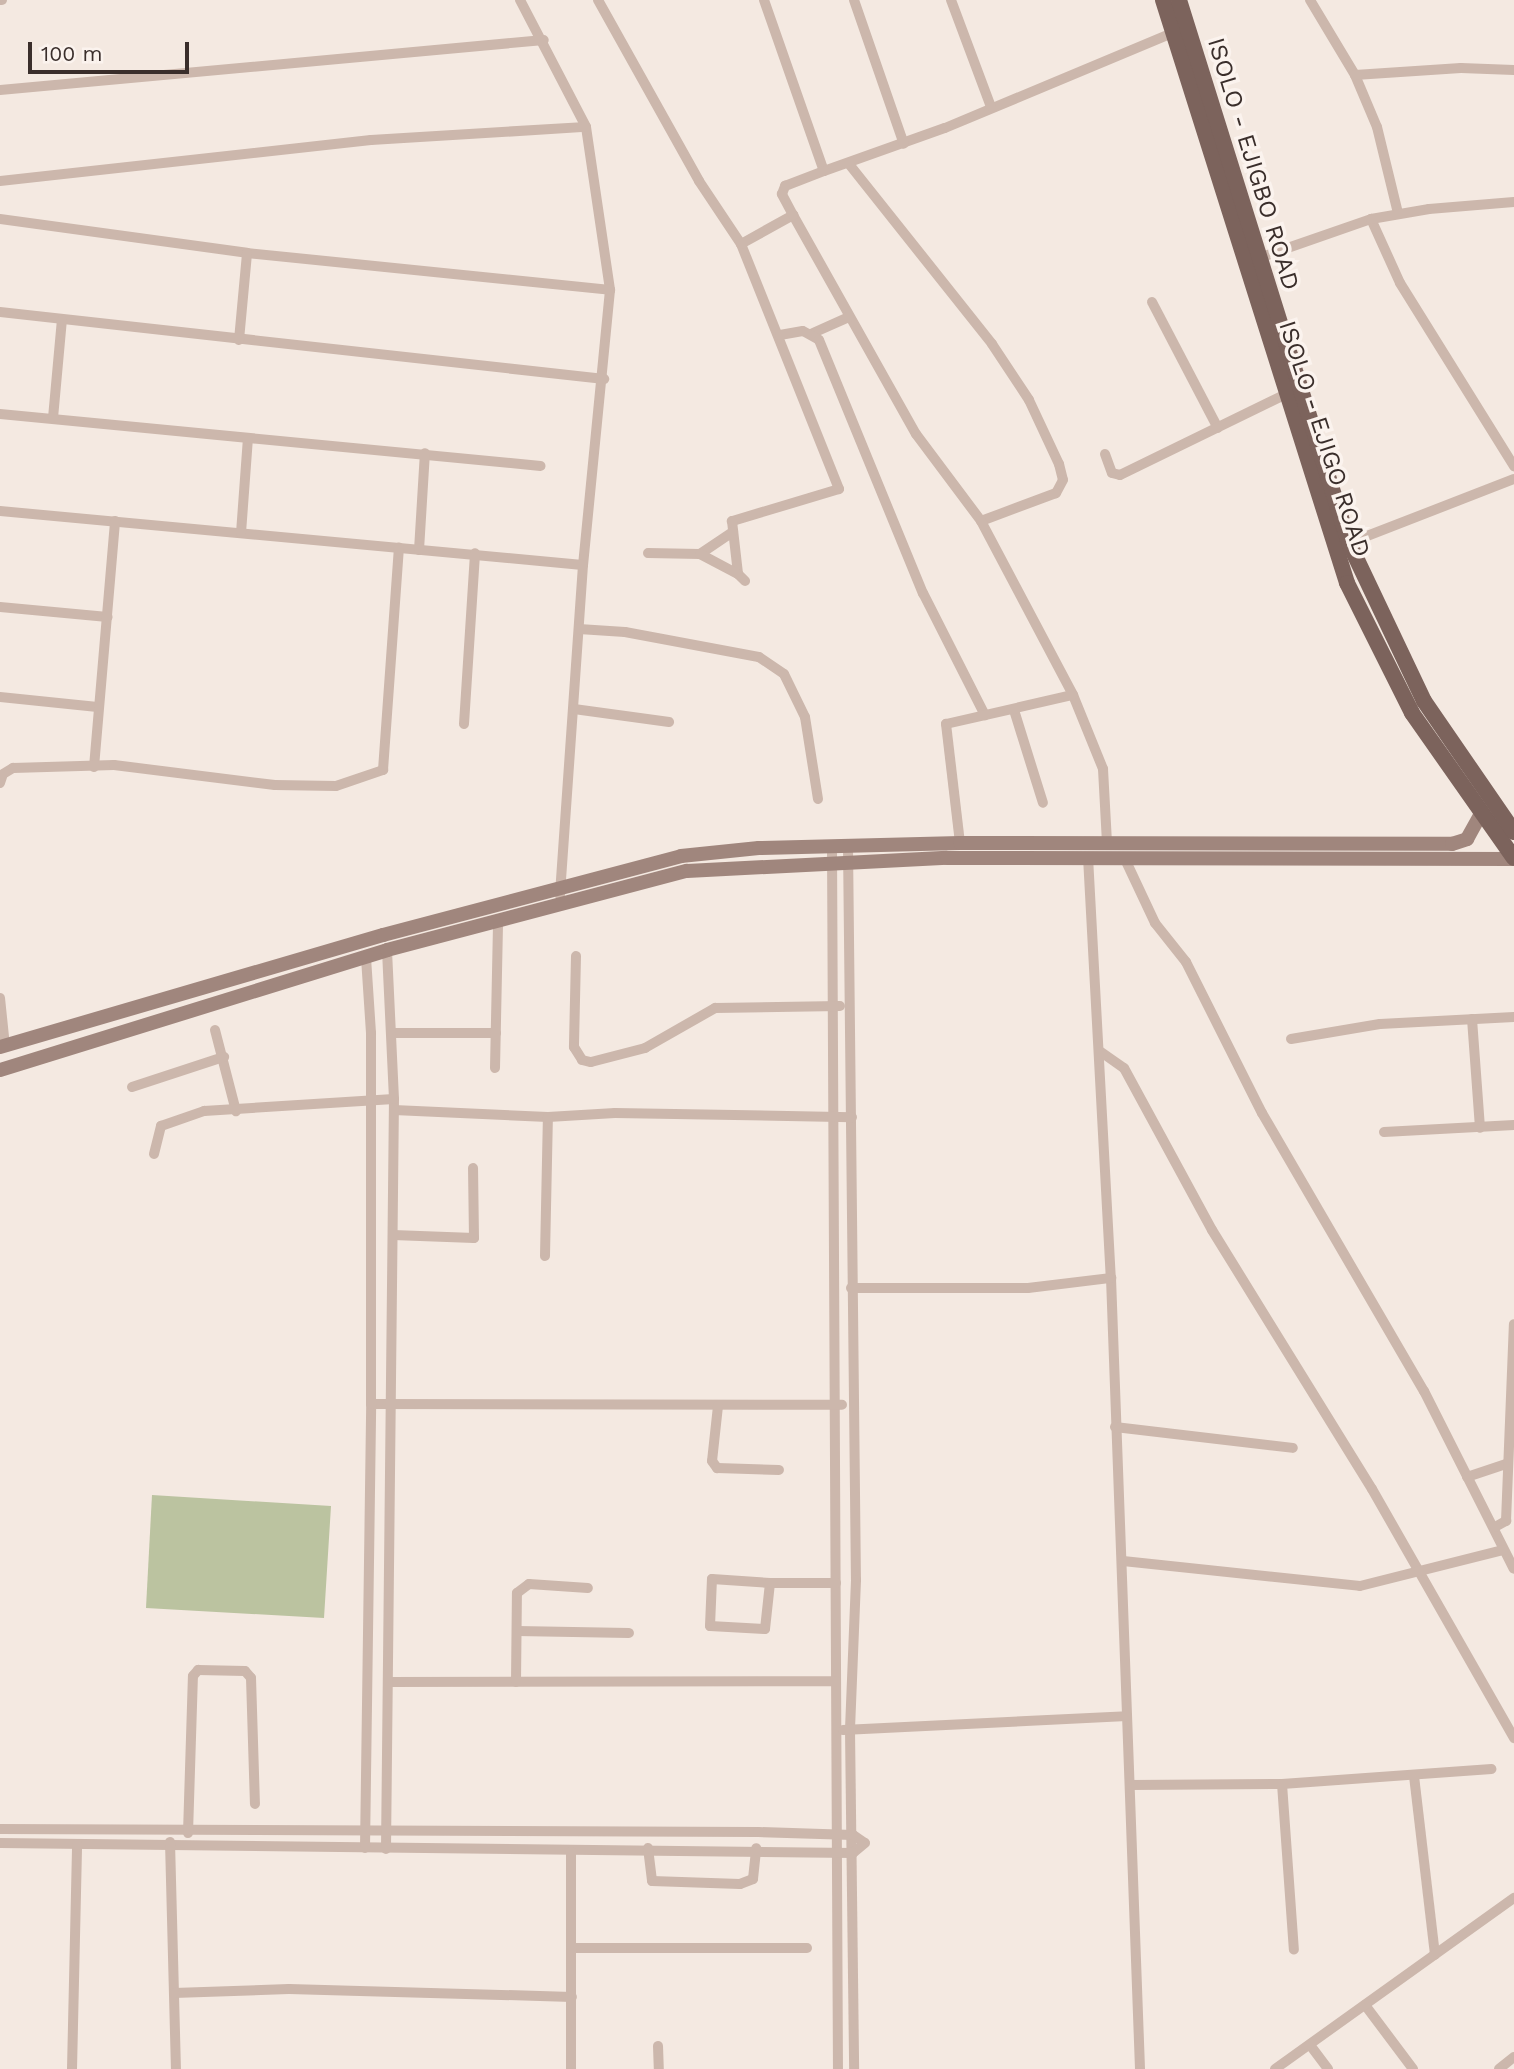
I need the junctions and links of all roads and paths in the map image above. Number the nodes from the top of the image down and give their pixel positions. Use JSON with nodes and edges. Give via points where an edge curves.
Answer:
{"nodes":[{"id":1,"x":520,"y":0,"type":"edge"},
{"id":2,"x":598,"y":0,"type":"edge"},
{"id":3,"x":764,"y":0,"type":"edge"},
{"id":4,"x":854,"y":0,"type":"edge"},
{"id":5,"x":951,"y":0,"type":"edge"},
{"id":6,"x":1163,"y":0,"type":"edge"},
{"id":7,"x":1179,"y":0,"type":"edge"},
{"id":8,"x":1310,"y":0,"type":"edge"},
{"id":9,"x":1174,"y":32,"type":"junction"},
{"id":10,"x":544,"y":40,"type":"junction"},
{"id":11,"x":1514,"y":70,"type":"edge"},
{"id":12,"x":1355,"y":75,"type":"junction"},
{"id":13,"x":0,"y":90,"type":"edge"},
{"id":14,"x":991,"y":107,"type":"junction"},
{"id":15,"x":586,"y":127,"type":"junction"},
{"id":16,"x":904,"y":144,"type":"junction"},
{"id":17,"x":849,"y":164,"type":"junction"},
{"id":18,"x":824,"y":171,"type":"junction"},
{"id":19,"x":0,"y":181,"type":"edge"},
{"id":20,"x":1514,"y":202,"type":"edge"},
{"id":21,"x":1398,"y":213,"type":"junction"},
{"id":22,"x":793,"y":215,"type":"junction"},
{"id":23,"x":0,"y":219,"type":"edge"},
{"id":24,"x":1371,"y":219,"type":"junction"},
{"id":25,"x":741,"y":244,"type":"junction"},
{"id":26,"x":247,"y":253,"type":"junction"},
{"id":27,"x":1259,"y":258,"type":"junction"},
{"id":28,"x":610,"y":290,"type":"junction"},
{"id":29,"x":1153,"y":302,"type":"dead end"},
{"id":30,"x":0,"y":312,"type":"edge"},
{"id":31,"x":849,"y":317,"type":"junction"},
{"id":32,"x":62,"y":320,"type":"junction"},
{"id":33,"x":813,"y":333,"type":"junction"},
{"id":34,"x":780,"y":335,"type":"junction"},
{"id":35,"x":239,"y":340,"type":"junction"},
{"id":36,"x":604,"y":379,"type":"junction"},
{"id":37,"x":1286,"y":394,"type":"junction"},
{"id":38,"x":0,"y":414,"type":"edge"},
{"id":39,"x":54,"y":418,"type":"junction"},
{"id":40,"x":1218,"y":428,"type":"junction"},
{"id":41,"x":248,"y":438,"type":"junction"},
{"id":42,"x":425,"y":453,"type":"junction"},
{"id":43,"x":1104,"y":454,"type":"dead end"},
{"id":44,"x":541,"y":466,"type":"dead end"},
{"id":45,"x":1514,"y":466,"type":"edge"},
{"id":46,"x":1514,"y":479,"type":"edge"},
{"id":47,"x":0,"y":511,"type":"edge"},
{"id":48,"x":981,"y":520,"type":"junction"},
{"id":49,"x":115,"y":522,"type":"junction"},
{"id":50,"x":733,"y":532,"type":"junction"},
{"id":51,"x":242,"y":533,"type":"junction"},
{"id":52,"x":1349,"y":543,"type":"junction"},
{"id":53,"x":399,"y":548,"type":"junction"},
{"id":54,"x":419,"y":550,"type":"junction"},
{"id":55,"x":475,"y":553,"type":"junction"},
{"id":56,"x":648,"y":553,"type":"dead end"},
{"id":57,"x":700,"y":554,"type":"junction"},
{"id":58,"x":583,"y":565,"type":"junction"},
{"id":59,"x":0,"y":607,"type":"edge"},
{"id":60,"x":108,"y":617,"type":"junction"},
{"id":61,"x":579,"y":629,"type":"junction"},
{"id":62,"x":1073,"y":695,"type":"junction"},
{"id":63,"x":0,"y":697,"type":"edge"},
{"id":64,"x":97,"y":706,"type":"junction"},
{"id":65,"x":574,"y":709,"type":"junction"},
{"id":66,"x":1014,"y":710,"type":"junction"},
{"id":67,"x":985,"y":715,"type":"junction"},
{"id":68,"x":669,"y":722,"type":"dead end"},
{"id":69,"x":464,"y":724,"type":"dead end"},
{"id":70,"x":94,"y":766,"type":"junction"},
{"id":71,"x":0,"y":783,"type":"edge"},
{"id":72,"x":818,"y":799,"type":"dead end"},
{"id":73,"x":1043,"y":803,"type":"dead end"},
{"id":74,"x":1481,"y":814,"type":"junction"},
{"id":75,"x":1514,"y":832,"type":"edge"},
{"id":76,"x":960,"y":843,"type":"junction"},
{"id":77,"x":1107,"y":843,"type":"junction"},
{"id":78,"x":848,"y":846,"type":"junction"},
{"id":79,"x":832,"y":848,"type":"junction"},
{"id":80,"x":1088,"y":857,"type":"junction"},
{"id":81,"x":1124,"y":857,"type":"junction"},
{"id":82,"x":1514,"y":858,"type":"edge"},
{"id":83,"x":849,"y":862,"type":"junction"},
{"id":84,"x":833,"y":863,"type":"junction"},
{"id":85,"x":560,"y":888,"type":"junction"},
{"id":86,"x":560,"y":905,"type":"junction"},
{"id":87,"x":498,"y":922,"type":"junction"},
{"id":88,"x":387,"y":950,"type":"junction"},
{"id":89,"x":576,"y":956,"type":"dead end"},
{"id":90,"x":366,"y":957,"type":"junction"},
{"id":91,"x":0,"y":998,"type":"edge"},
{"id":92,"x":850,"y":1006,"type":"junction"},
{"id":93,"x":834,"y":1007,"type":"junction"},
{"id":94,"x":1514,"y":1017,"type":"edge"},
{"id":95,"x":1472,"y":1018,"type":"junction"},
{"id":96,"x":215,"y":1030,"type":"dead end"},
{"id":97,"x":393,"y":1033,"type":"junction"},
{"id":98,"x":496,"y":1033,"type":"junction"},
{"id":99,"x":1291,"y":1039,"type":"dead end"},
{"id":100,"x":3,"y":1046,"type":"edge"},
{"id":101,"x":1101,"y":1052,"type":"junction"},
{"id":102,"x":224,"y":1057,"type":"junction"},
{"id":103,"x":495,"y":1069,"type":"dead end"},
{"id":104,"x":0,"y":1070,"type":"edge"},
{"id":105,"x":132,"y":1087,"type":"dead end"},
{"id":106,"x":371,"y":1101,"type":"junction"},
{"id":107,"x":394,"y":1105,"type":"junction"},
{"id":108,"x":236,"y":1111,"type":"junction"},
{"id":109,"x":548,"y":1117,"type":"junction"},
{"id":110,"x":852,"y":1117,"type":"junction"},
{"id":111,"x":834,"y":1118,"type":"junction"},
{"id":112,"x":1514,"y":1125,"type":"edge"},
{"id":113,"x":1480,"y":1128,"type":"junction"},
{"id":114,"x":1384,"y":1132,"type":"dead end"},
{"id":115,"x":153,"y":1154,"type":"dead end"},
{"id":116,"x":473,"y":1168,"type":"dead end"},
{"id":117,"x":393,"y":1235,"type":"junction"},
{"id":118,"x":545,"y":1256,"type":"dead end"},
{"id":119,"x":1111,"y":1278,"type":"junction"},
{"id":120,"x":851,"y":1288,"type":"junction"},
{"id":121,"x":1514,"y":1324,"type":"edge"},
{"id":122,"x":371,"y":1404,"type":"junction"},
{"id":123,"x":852,"y":1404,"type":"junction"},
{"id":124,"x":390,"y":1405,"type":"junction"},
{"id":125,"x":835,"y":1405,"type":"junction"},
{"id":126,"x":718,"y":1406,"type":"junction"},
{"id":127,"x":1115,"y":1427,"type":"junction"},
{"id":128,"x":1293,"y":1448,"type":"dead end"},
{"id":129,"x":1506,"y":1464,"type":"junction"},
{"id":130,"x":779,"y":1471,"type":"dead end"},
{"id":131,"x":1467,"y":1477,"type":"junction"},
{"id":132,"x":1495,"y":1527,"type":"junction"},
{"id":133,"x":1503,"y":1549,"type":"junction"},
{"id":134,"x":1123,"y":1561,"type":"junction"},
{"id":135,"x":1514,"y":1569,"type":"edge"},
{"id":136,"x":1419,"y":1573,"type":"junction"},
{"id":137,"x":770,"y":1583,"type":"junction"},
{"id":138,"x":835,"y":1583,"type":"junction"},
{"id":139,"x":588,"y":1588,"type":"dead end"},
{"id":140,"x":517,"y":1631,"type":"junction"},
{"id":141,"x":629,"y":1633,"type":"dead end"},
{"id":142,"x":836,"y":1681,"type":"junction"},
{"id":143,"x":388,"y":1682,"type":"junction"},
{"id":144,"x":516,"y":1682,"type":"junction"},
{"id":145,"x":1127,"y":1716,"type":"junction"},
{"id":146,"x":850,"y":1730,"type":"junction"},
{"id":147,"x":835,"y":1731,"type":"junction"},
{"id":148,"x":1514,"y":1738,"type":"edge"},
{"id":149,"x":1491,"y":1769,"type":"dead end"},
{"id":150,"x":1414,"y":1776,"type":"junction"},
{"id":151,"x":1282,"y":1784,"type":"junction"},
{"id":152,"x":1130,"y":1785,"type":"junction"},
{"id":153,"x":256,"y":1804,"type":"dead end"},
{"id":154,"x":0,"y":1829,"type":"edge"},
{"id":155,"x":188,"y":1829,"type":"junction"},
{"id":156,"x":366,"y":1829,"type":"junction"},
{"id":157,"x":385,"y":1829,"type":"junction"},
{"id":158,"x":853,"y":1835,"type":"junction"},
{"id":159,"x":837,"y":1836,"type":"junction"},
{"id":160,"x":170,"y":1842,"type":"junction"},
{"id":161,"x":0,"y":1843,"type":"edge"},
{"id":162,"x":188,"y":1843,"type":"junction"},
{"id":163,"x":77,"y":1844,"type":"junction"},
{"id":164,"x":365,"y":1848,"type":"junction"},
{"id":165,"x":648,"y":1848,"type":"junction"},
{"id":166,"x":756,"y":1848,"type":"junction"},
{"id":167,"x":386,"y":1849,"type":"junction"},
{"id":168,"x":571,"y":1852,"type":"junction"},
{"id":169,"x":837,"y":1853,"type":"junction"},
{"id":170,"x":853,"y":1853,"type":"junction"},
{"id":171,"x":1514,"y":1898,"type":"edge"},
{"id":172,"x":572,"y":1948,"type":"junction"},
{"id":173,"x":807,"y":1948,"type":"dead end"},
{"id":174,"x":1294,"y":1950,"type":"dead end"},
{"id":175,"x":1435,"y":1955,"type":"junction"},
{"id":176,"x":174,"y":1993,"type":"junction"},
{"id":177,"x":572,"y":1997,"type":"junction"},
{"id":178,"x":1365,"y":2006,"type":"junction"},
{"id":179,"x":1310,"y":2045,"type":"junction"},
{"id":180,"x":659,"y":2046,"type":"dead end"},
{"id":181,"x":1514,"y":2057,"type":"edge"},
{"id":182,"x":72,"y":2069,"type":"edge"},
{"id":183,"x":176,"y":2069,"type":"edge"},
{"id":184,"x":187,"y":2069,"type":"edge"},
{"id":185,"x":571,"y":2069,"type":"edge"},
{"id":186,"x":659,"y":2069,"type":"edge"},
{"id":187,"x":838,"y":2069,"type":"edge"},
{"id":188,"x":854,"y":2069,"type":"edge"},
{"id":189,"x":1140,"y":2069,"type":"edge"},
{"id":190,"x":1275,"y":2069,"type":"edge"},
{"id":191,"x":1328,"y":2069,"type":"edge"},
{"id":192,"x":1413,"y":2069,"type":"edge"},
{"id":193,"x":1499,"y":2069,"type":"edge"}],
"edges":[{"from":1,"to":10,"type":"street"},
{"from":2,"to":25,"type":"street","via":[[699,181]]},
{"from":3,"to":18,"type":"street"},
{"from":4,"to":16,"type":"street"},
{"from":5,"to":14,"type":"street"},
{"from":6,"to":9,"type":"main road","name":"ISOLO - EJIGO ROAD"},
{"from":7,"to":27,"type":"main road","name":"ISOLO - EJIGBO ROAD"},
{"from":8,"to":12,"type":"street"},
{"from":9,"to":14,"type":"street"},
{"from":9,"to":37,"type":"main road","name":"ISOLO - EJIGO ROAD"},
{"from":10,"to":13,"type":"street"},
{"from":10,"to":15,"type":"street"},
{"from":11,"to":12,"type":"street","via":[[1461,68]]},
{"from":12,"to":21,"type":"street","via":[[1384,148]]},
{"from":14,"to":16,"type":"street"},
{"from":15,"to":19,"type":"street","via":[[370,140]]},
{"from":15,"to":28,"type":"street"},
{"from":16,"to":17,"type":"street"},
{"from":17,"to":18,"type":"street"},
{"from":17,"to":48,"type":"street","via":[[992,344],[1028,400],[1059,464],[1063,480],[1056,493]]},
{"from":18,"to":22,"type":"street","via":[[782,189]]},
{"from":20,"to":21,"type":"street"},
{"from":21,"to":24,"type":"street"},
{"from":22,"to":25,"type":"street"},
{"from":22,"to":31,"type":"street"},
{"from":23,"to":26,"type":"street"},
{"from":24,"to":27,"type":"street"},
{"from":24,"to":45,"type":"street","via":[[1401,283]]},
{"from":25,"to":34,"type":"street"},
{"from":26,"to":28,"type":"street"},
{"from":26,"to":35,"type":"street"},
{"from":27,"to":52,"type":"main road","name":"ISOLO - EJIGBO ROAD"},
{"from":28,"to":36,"type":"street"},
{"from":29,"to":40,"type":"street"},
{"from":30,"to":32,"type":"street"},
{"from":31,"to":33,"type":"street"},
{"from":31,"to":48,"type":"street","via":[[916,434]]},
{"from":32,"to":35,"type":"street"},
{"from":32,"to":39,"type":"street"},
{"from":33,"to":34,"type":"street"},
{"from":33,"to":67,"type":"street","via":[[923,593]]},
{"from":34,"to":50,"type":"street","via":[[791,375],[839,489],[737,517],[732,521]]},
{"from":35,"to":36,"type":"street"},
{"from":36,"to":58,"type":"street"},
{"from":37,"to":40,"type":"street"},
{"from":37,"to":74,"type":"main road","name":"ISOLO - EJIGO ROAD","via":[[1324,521],[1357,607],[1412,713]]},
{"from":38,"to":39,"type":"street"},
{"from":39,"to":41,"type":"street"},
{"from":40,"to":43,"type":"street","via":[[1120,475],[1112,473]]},
{"from":41,"to":42,"type":"street"},
{"from":41,"to":51,"type":"street"},
{"from":42,"to":44,"type":"street"},
{"from":42,"to":54,"type":"street"},
{"from":46,"to":52,"type":"street"},
{"from":47,"to":49,"type":"street"},
{"from":48,"to":62,"type":"street"},
{"from":49,"to":51,"type":"street"},
{"from":49,"to":60,"type":"street"},
{"from":50,"to":57,"type":"street"},
{"from":50,"to":57,"type":"street","via":[[742,577]]},
{"from":51,"to":53,"type":"street"},
{"from":52,"to":75,"type":"main road","name":"ISOLO - EJIGBO ROAD","via":[[1424,701]]},
{"from":53,"to":54,"type":"street"},
{"from":53,"to":70,"type":"street","via":[[383,770],[336,786],[275,785]]},
{"from":54,"to":55,"type":"street"},
{"from":55,"to":58,"type":"street"},
{"from":55,"to":69,"type":"street"},
{"from":56,"to":57,"type":"street"},
{"from":58,"to":61,"type":"street"},
{"from":59,"to":60,"type":"street"},
{"from":60,"to":64,"type":"street"},
{"from":61,"to":65,"type":"street"},
{"from":61,"to":72,"type":"street","via":[[759,657],[784,674],[805,717]]},
{"from":62,"to":66,"type":"street"},
{"from":62,"to":77,"type":"street","via":[[1103,769]]},
{"from":63,"to":64,"type":"street"},
{"from":64,"to":70,"type":"street"},
{"from":65,"to":68,"type":"street"},
{"from":65,"to":85,"type":"street"},
{"from":66,"to":67,"type":"street"},
{"from":66,"to":73,"type":"street"},
{"from":67,"to":76,"type":"street","via":[[946,724]]},
{"from":70,"to":71,"type":"street","via":[[13,768],[3,774]]},
{"from":74,"to":77,"type":"main road","via":[[1467,839],[1452,844]]},
{"from":74,"to":82,"type":"main road","name":"ISOLO - EJIGO ROAD"},
{"from":76,"to":77,"type":"main road"},
{"from":76,"to":78,"type":"main road"},
{"from":78,"to":79,"type":"main road"},
{"from":78,"to":83,"type":"street"},
{"from":79,"to":84,"type":"street"},
{"from":79,"to":85,"type":"main road","via":[[681,856]]},
{"from":80,"to":81,"type":"main road"},
{"from":80,"to":83,"type":"main road"},
{"from":80,"to":101,"type":"street"},
{"from":81,"to":82,"type":"main road"},
{"from":81,"to":131,"type":"street","via":[[1155,923],[1186,962],[1262,1113],[1424,1391]]},
{"from":83,"to":84,"type":"main road"},
{"from":83,"to":92,"type":"street"},
{"from":84,"to":86,"type":"main road","via":[[687,871]]},
{"from":84,"to":93,"type":"street"},
{"from":85,"to":86,"type":"street"},
{"from":85,"to":100,"type":"main road"},
{"from":86,"to":87,"type":"main road"},
{"from":87,"to":88,"type":"main road"},
{"from":87,"to":98,"type":"street"},
{"from":88,"to":90,"type":"main road"},
{"from":88,"to":97,"type":"street"},
{"from":89,"to":93,"type":"street","via":[[574,1047],[582,1060],[591,1062],[645,1048],[715,1008]]},
{"from":90,"to":104,"type":"main road"},
{"from":90,"to":106,"type":"street"},
{"from":91,"to":100,"type":"street"},
{"from":92,"to":93,"type":"street"},
{"from":92,"to":110,"type":"street"},
{"from":93,"to":111,"type":"street"},
{"from":94,"to":95,"type":"street"},
{"from":95,"to":99,"type":"street","via":[[1380,1024]]},
{"from":95,"to":113,"type":"street"},
{"from":96,"to":102,"type":"street"},
{"from":97,"to":98,"type":"street"},
{"from":97,"to":107,"type":"street"},
{"from":98,"to":103,"type":"street"},
{"from":101,"to":119,"type":"street"},
{"from":101,"to":136,"type":"street","via":[[1124,1068],[1212,1230]]},
{"from":102,"to":105,"type":"street"},
{"from":102,"to":108,"type":"street"},
{"from":106,"to":107,"type":"street"},
{"from":106,"to":108,"type":"street"},
{"from":106,"to":122,"type":"street"},
{"from":107,"to":109,"type":"street"},
{"from":107,"to":117,"type":"street"},
{"from":108,"to":115,"type":"street","via":[[204,1111],[161,1126]]},
{"from":109,"to":111,"type":"street","via":[[615,1113]]},
{"from":109,"to":118,"type":"street"},
{"from":110,"to":111,"type":"street"},
{"from":110,"to":120,"type":"street"},
{"from":111,"to":125,"type":"street"},
{"from":112,"to":113,"type":"street"},
{"from":113,"to":114,"type":"street"},
{"from":116,"to":117,"type":"street","via":[[474,1238]]},
{"from":117,"to":124,"type":"street"},
{"from":119,"to":120,"type":"street","via":[[1028,1289]]},
{"from":119,"to":127,"type":"street"},
{"from":120,"to":123,"type":"street"},
{"from":121,"to":129,"type":"street"},
{"from":122,"to":124,"type":"street"},
{"from":122,"to":156,"type":"street"},
{"from":123,"to":125,"type":"street"},
{"from":123,"to":146,"type":"street","via":[[856,1580]]},
{"from":124,"to":126,"type":"street"},
{"from":124,"to":143,"type":"street"},
{"from":125,"to":126,"type":"street"},
{"from":125,"to":138,"type":"street"},
{"from":126,"to":130,"type":"street","via":[[712,1461],[717,1468]]},
{"from":127,"to":128,"type":"street"},
{"from":127,"to":134,"type":"street"},
{"from":129,"to":131,"type":"street"},
{"from":129,"to":132,"type":"street","via":[[1506,1521]]},
{"from":131,"to":132,"type":"street"},
{"from":132,"to":133,"type":"street"},
{"from":133,"to":135,"type":"street"},
{"from":133,"to":136,"type":"street"},
{"from":134,"to":136,"type":"street","via":[[1360,1586]]},
{"from":134,"to":145,"type":"street"},
{"from":136,"to":148,"type":"street"},
{"from":137,"to":137,"type":"street","via":[[712,1579],[710,1626],[765,1629]]},
{"from":137,"to":138,"type":"street"},
{"from":138,"to":142,"type":"street"},
{"from":139,"to":140,"type":"street","via":[[522,1587],[517,1593]]},
{"from":140,"to":141,"type":"street"},
{"from":140,"to":144,"type":"street"},
{"from":142,"to":144,"type":"street"},
{"from":142,"to":147,"type":"street"},
{"from":143,"to":144,"type":"street"},
{"from":143,"to":157,"type":"street"},
{"from":145,"to":146,"type":"street"},
{"from":145,"to":152,"type":"street"},
{"from":146,"to":147,"type":"street"},
{"from":146,"to":158,"type":"street"},
{"from":147,"to":159,"type":"street"},
{"from":149,"to":150,"type":"street"},
{"from":150,"to":151,"type":"street"},
{"from":150,"to":175,"type":"street"},
{"from":151,"to":152,"type":"street"},
{"from":151,"to":174,"type":"street"},
{"from":152,"to":189,"type":"street"},
{"from":153,"to":155,"type":"street","via":[[251,1678],[245,1671],[198,1670],[193,1676]]},
{"from":154,"to":155,"type":"street"},
{"from":155,"to":156,"type":"street"},
{"from":155,"to":162,"type":"street"},
{"from":156,"to":157,"type":"street"},
{"from":156,"to":164,"type":"street"},
{"from":157,"to":159,"type":"street"},
{"from":157,"to":167,"type":"street"},
{"from":158,"to":159,"type":"street"},
{"from":158,"to":170,"type":"street"},
{"from":159,"to":169,"type":"street"},
{"from":160,"to":162,"type":"street"},
{"from":160,"to":163,"type":"street"},
{"from":160,"to":176,"type":"street"},
{"from":161,"to":163,"type":"street"},
{"from":162,"to":164,"type":"street"},
{"from":163,"to":182,"type":"street"},
{"from":164,"to":167,"type":"street"},
{"from":165,"to":166,"type":"street"},
{"from":165,"to":166,"type":"street","via":[[652,1881],[740,1884],[753,1879]]},
{"from":165,"to":168,"type":"street"},
{"from":166,"to":169,"type":"street"},
{"from":167,"to":168,"type":"street"},
{"from":168,"to":172,"type":"street"},
{"from":169,"to":170,"type":"street"},
{"from":169,"to":187,"type":"street"},
{"from":170,"to":188,"type":"street"},
{"from":171,"to":175,"type":"street"},
{"from":172,"to":173,"type":"street"},
{"from":172,"to":177,"type":"street"},
{"from":175,"to":178,"type":"street"},
{"from":176,"to":177,"type":"street","via":[[289,1989]]},
{"from":176,"to":183,"type":"street"},
{"from":177,"to":185,"type":"street"},
{"from":178,"to":179,"type":"street"},
{"from":178,"to":192,"type":"street"},
{"from":179,"to":190,"type":"street"},
{"from":179,"to":191,"type":"street"},
{"from":180,"to":186,"type":"street"},
{"from":181,"to":193,"type":"street"},
{"from":183,"to":184,"type":"street"}]}
